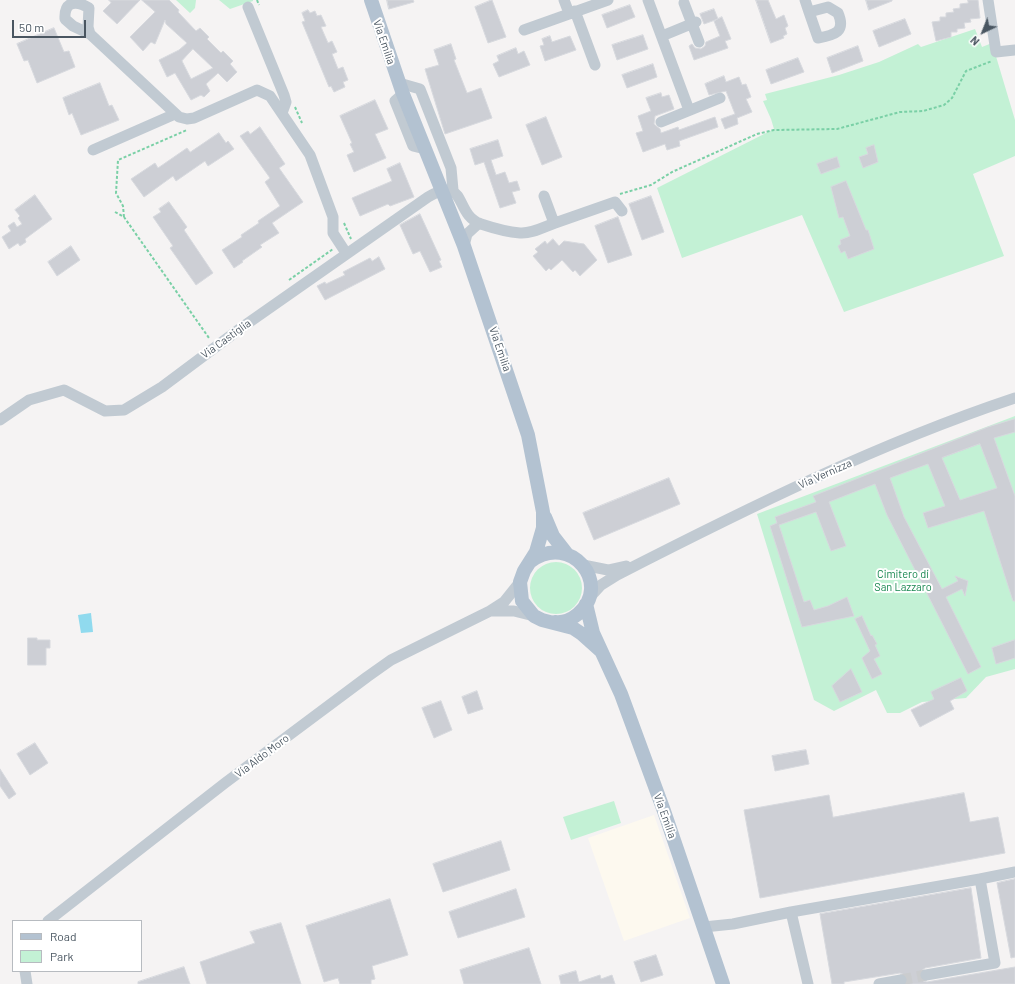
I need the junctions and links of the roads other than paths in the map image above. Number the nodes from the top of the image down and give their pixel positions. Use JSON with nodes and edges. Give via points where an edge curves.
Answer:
{"nodes":[{"id":1,"x":371,"y":0,"type":"edge"},
{"id":2,"x":564,"y":0,"type":"edge"},
{"id":3,"x":608,"y":0,"type":"edge"},
{"id":4,"x":648,"y":0,"type":"edge"},
{"id":5,"x":805,"y":0,"type":"edge"},
{"id":6,"x":988,"y":0,"type":"edge"},
{"id":7,"x":253,"y":3,"type":"edge"},
{"id":8,"x":684,"y":3,"type":"dead end"},
{"id":9,"x":572,"y":12,"type":"junction"},
{"id":10,"x":809,"y":12,"type":"dead end"},
{"id":11,"x":694,"y":23,"type":"junction"},
{"id":12,"x":524,"y":30,"type":"dead end"},
{"id":13,"x":90,"y":34,"type":"dead end"},
{"id":14,"x":662,"y":36,"type":"junction"},
{"id":15,"x":698,"y":42,"type":"dead end"},
{"id":16,"x":1015,"y":50,"type":"edge"},
{"id":17,"x":595,"y":66,"type":"dead end"},
{"id":18,"x":400,"y":88,"type":"junction"},
{"id":19,"x":720,"y":98,"type":"dead end"},
{"id":20,"x":689,"y":110,"type":"junction"},
{"id":21,"x":282,"y":113,"type":"junction"},
{"id":22,"x":175,"y":114,"type":"junction"},
{"id":23,"x":661,"y":122,"type":"dead end"},
{"id":24,"x":93,"y":150,"type":"dead end"},
{"id":25,"x":447,"y":190,"type":"junction"},
{"id":26,"x":544,"y":196,"type":"dead end"},
{"id":27,"x":622,"y":212,"type":"dead end"},
{"id":28,"x":479,"y":223,"type":"junction"},
{"id":29,"x":554,"y":223,"type":"junction"},
{"id":30,"x":464,"y":246,"type":"junction"},
{"id":31,"x":346,"y":248,"type":"junction"},
{"id":32,"x":1015,"y":398,"type":"edge"},
{"id":33,"x":0,"y":420,"type":"edge"},
{"id":34,"x":543,"y":512,"type":"junction"},
{"id":35,"x":567,"y":554,"type":"junction"},
{"id":36,"x":531,"y":561,"type":"junction"},
{"id":37,"x":640,"y":563,"type":"junction"},
{"id":38,"x":583,"y":565,"type":"junction"},
{"id":39,"x":520,"y":582,"type":"junction"},
{"id":40,"x":588,"y":600,"type":"junction"},
{"id":41,"x":490,"y":611,"type":"junction"},
{"id":42,"x":534,"y":616,"type":"junction"},
{"id":43,"x":551,"y":622,"type":"junction"},
{"id":44,"x":601,"y":651,"type":"junction"},
{"id":45,"x":1015,"y":872,"type":"edge"},
{"id":46,"x":980,"y":879,"type":"junction"},
{"id":47,"x":791,"y":912,"type":"junction"},
{"id":48,"x":49,"y":920,"type":"edge"},
{"id":49,"x":704,"y":927,"type":"junction"},
{"id":50,"x":25,"y":972,"type":"edge"},
{"id":51,"x":926,"y":975,"type":"tunnel mouth"},
{"id":52,"x":901,"y":980,"type":"dead end"},
{"id":53,"x":27,"y":984,"type":"edge"},
{"id":54,"x":723,"y":984,"type":"edge"},
{"id":55,"x":808,"y":984,"type":"edge"},
{"id":56,"x":878,"y":984,"type":"edge"}],
"edges":[{"from":1,"to":18,"type":"main road","name":"Via Emilia"},
{"from":2,"to":9,"type":"street"},
{"from":3,"to":9,"type":"street"},
{"from":4,"to":14,"type":"street"},
{"from":5,"to":10,"type":"street"},
{"from":6,"to":16,"type":"street","via":[[997,56]]},
{"from":7,"to":21,"type":"street","via":[[286,102]]},
{"from":8,"to":11,"type":"street"},
{"from":9,"to":12,"type":"street"},
{"from":9,"to":17,"type":"street"},
{"from":11,"to":14,"type":"street"},
{"from":11,"to":15,"type":"street"},
{"from":13,"to":22,"type":"street"},
{"from":14,"to":20,"type":"street"},
{"from":18,"to":25,"type":"main road","name":"Via Emilia","via":[[425,149]]},
{"from":18,"to":25,"type":"street","name":"Via Emilia","via":[[420,89],[450,168],[454,184]]},
{"from":19,"to":20,"type":"street"},
{"from":20,"to":23,"type":"street"},
{"from":21,"to":22,"type":"street","via":[[270,96],[257,90],[194,118],[187,119]]},
{"from":21,"to":31,"type":"street","via":[[310,155],[333,217],[333,233]]},
{"from":22,"to":24,"type":"street"},
{"from":25,"to":28,"type":"street","name":"Via Emilia","via":[[459,196],[469,217]]},
{"from":25,"to":30,"type":"main road","name":"Via Emilia"},
{"from":25,"to":31,"type":"street","name":"Via Castiglia","via":[[420,202]]},
{"from":26,"to":29,"type":"street"},
{"from":27,"to":29,"type":"street","via":[[615,202]]},
{"from":28,"to":29,"type":"street","via":[[521,233]]},
{"from":28,"to":30,"type":"street","via":[[467,234]]},
{"from":30,"to":34,"type":"main road","name":"Via Emilia","via":[[528,435]]},
{"from":31,"to":33,"type":"street","name":"Via Castiglia","via":[[162,387],[124,410],[106,411],[64,390],[29,400]]},
{"from":32,"to":37,"type":"street","name":"Via Vernizza","via":[[899,441],[808,481],[729,517]]},
{"from":34,"to":35,"type":"main road","name":"Via Emilia","via":[[553,536]]},
{"from":34,"to":36,"type":"main road","name":"Via Emilia","via":[[543,528]]},
{"from":35,"to":36,"type":"main road","name":"Via Emilia","via":[[548,552]]},
{"from":35,"to":38,"type":"main road","name":"Via Emilia"},
{"from":36,"to":39,"type":"main road","name":"Via Emilia"},
{"from":37,"to":38,"type":"street","name":"Via Vernizza","via":[[608,570]]},
{"from":37,"to":40,"type":"street","name":"Via Vernizza","via":[[601,585]]},
{"from":38,"to":40,"type":"main road","name":"Via Emilia","via":[[591,586]]},
{"from":39,"to":41,"type":"street","name":"Via Aldo Moro","via":[[504,602]]},
{"from":39,"to":42,"type":"main road","via":[[522,601]]},
{"from":40,"to":43,"type":"main road","name":"Via Emilia","via":[[575,617],[567,621]]},
{"from":40,"to":44,"type":"main road","name":"Via Emilia","via":[[590,624]]},
{"from":41,"to":42,"type":"street","name":"Via Aldo Moro","via":[[514,611]]},
{"from":41,"to":48,"type":"street","name":"Via Aldo Moro","via":[[391,660],[225,783]]},
{"from":42,"to":43,"type":"main road","name":"Via Emilia"},
{"from":43,"to":44,"type":"main road","name":"Via Emilia","via":[[565,625],[582,634]]},
{"from":44,"to":49,"type":"main road","name":"Via Emilia","via":[[621,694]]},
{"from":45,"to":46,"type":"street"},
{"from":46,"to":47,"type":"street"},
{"from":46,"to":51,"type":"street","via":[[995,963]]},
{"from":47,"to":49,"type":"street"},
{"from":47,"to":55,"type":"street"},
{"from":49,"to":54,"type":"main road","name":"Via Emilia"},
{"from":50,"to":53,"type":"street"},
{"from":52,"to":56,"type":"street"}]}
